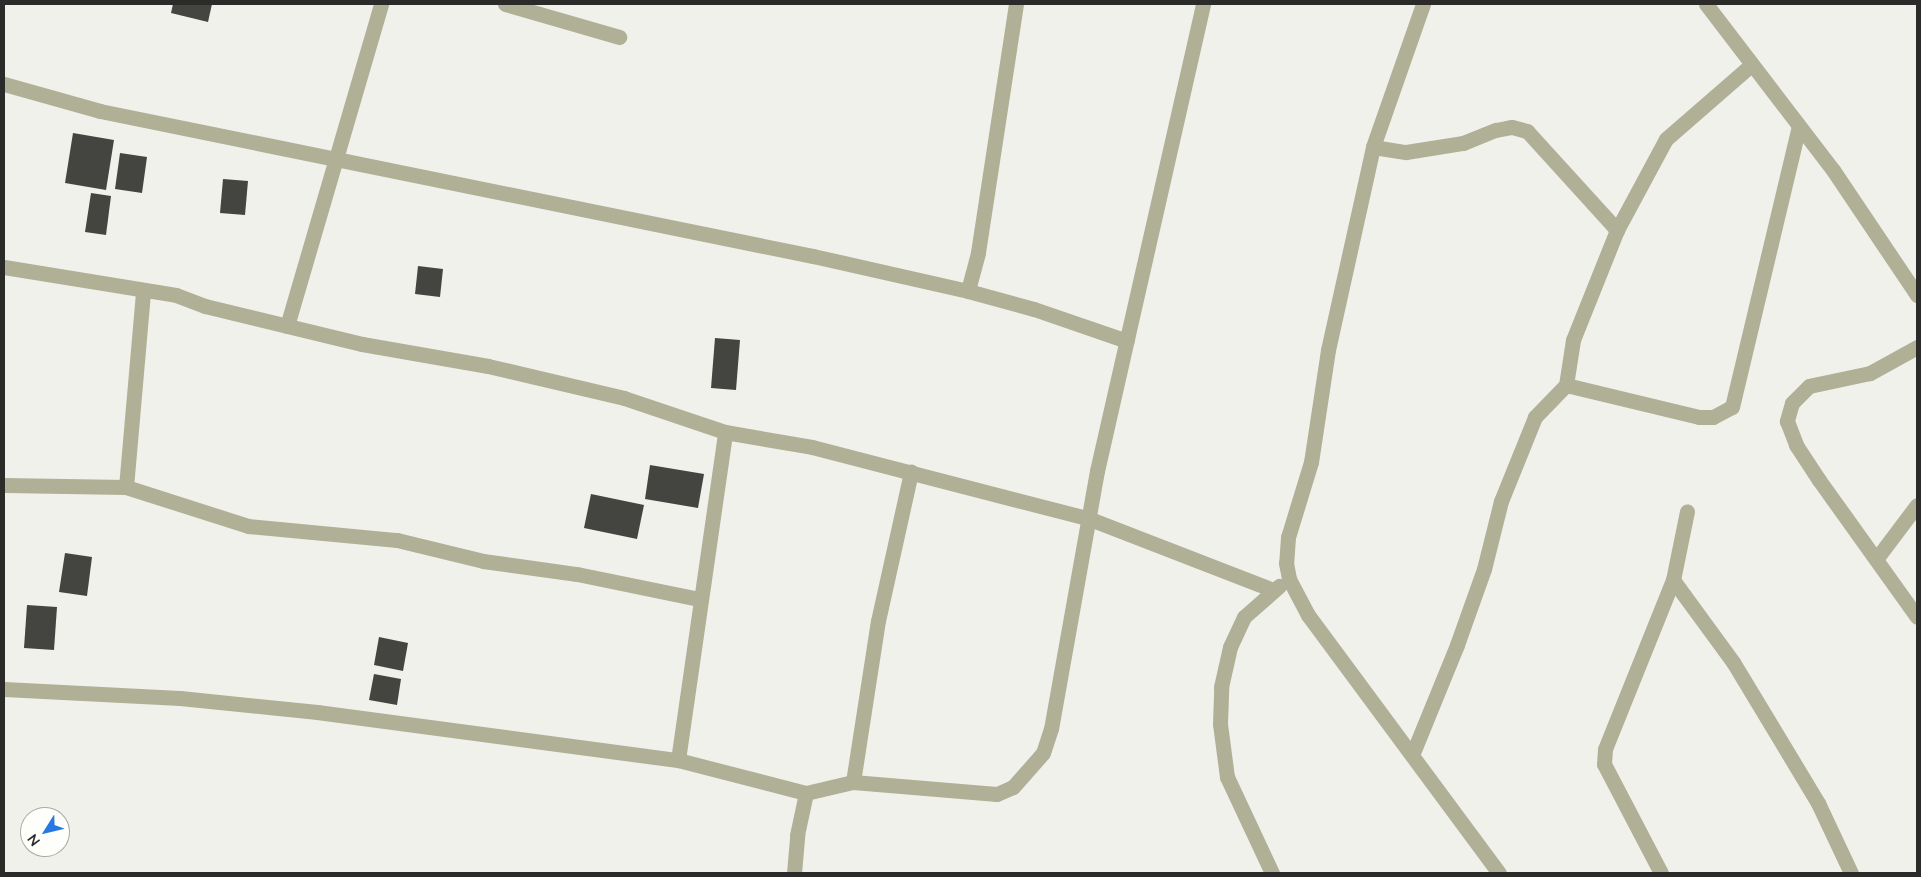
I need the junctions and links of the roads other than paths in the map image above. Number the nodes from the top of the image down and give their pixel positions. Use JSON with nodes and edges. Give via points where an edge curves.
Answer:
{"nodes":[{"id":1,"x":380,"y":4,"type":"edge"},
{"id":2,"x":505,"y":4,"type":"edge"},
{"id":3,"x":1016,"y":4,"type":"edge"},
{"id":4,"x":1203,"y":4,"type":"edge"},
{"id":5,"x":1423,"y":4,"type":"edge"},
{"id":6,"x":1706,"y":4,"type":"edge"},
{"id":7,"x":619,"y":37,"type":"dead end"},
{"id":8,"x":1750,"y":66,"type":"junction"},
{"id":9,"x":4,"y":84,"type":"edge"},
{"id":10,"x":1799,"y":126,"type":"junction"},
{"id":11,"x":1373,"y":147,"type":"junction"},
{"id":12,"x":338,"y":159,"type":"junction"},
{"id":13,"x":1617,"y":230,"type":"junction"},
{"id":14,"x":4,"y":266,"type":"edge"},
{"id":15,"x":143,"y":291,"type":"junction"},
{"id":16,"x":968,"y":291,"type":"junction"},
{"id":17,"x":1917,"y":295,"type":"edge"},
{"id":18,"x":287,"y":326,"type":"junction"},
{"id":19,"x":1127,"y":341,"type":"junction"},
{"id":20,"x":1917,"y":347,"type":"edge"},
{"id":21,"x":1566,"y":385,"type":"junction"},
{"id":22,"x":725,"y":432,"type":"junction"},
{"id":23,"x":911,"y":472,"type":"junction"},
{"id":24,"x":4,"y":485,"type":"edge"},
{"id":25,"x":126,"y":487,"type":"junction"},
{"id":26,"x":1917,"y":505,"type":"edge"},
{"id":27,"x":1687,"y":512,"type":"dead end"},
{"id":28,"x":1090,"y":519,"type":"junction"},
{"id":29,"x":1877,"y":558,"type":"junction"},
{"id":30,"x":1289,"y":579,"type":"junction"},
{"id":31,"x":1673,"y":580,"type":"junction"},
{"id":32,"x":1273,"y":590,"type":"junction"},
{"id":33,"x":699,"y":599,"type":"junction"},
{"id":34,"x":1917,"y":617,"type":"edge"},
{"id":35,"x":4,"y":689,"type":"edge"},
{"id":36,"x":1412,"y":755,"type":"junction"},
{"id":37,"x":678,"y":760,"type":"junction"},
{"id":38,"x":853,"y":782,"type":"junction"},
{"id":39,"x":806,"y":793,"type":"junction"},
{"id":40,"x":794,"y":873,"type":"edge"},
{"id":41,"x":1272,"y":873,"type":"edge"},
{"id":42,"x":1499,"y":873,"type":"edge"},
{"id":43,"x":1661,"y":873,"type":"edge"},
{"id":44,"x":1851,"y":873,"type":"edge"}],
"edges":[{"from":1,"to":12,"type":"street"},
{"from":2,"to":7,"type":"street"},
{"from":3,"to":16,"type":"street","via":[[978,253]]},
{"from":4,"to":19,"type":"street"},
{"from":5,"to":11,"type":"street"},
{"from":6,"to":8,"type":"street"},
{"from":8,"to":10,"type":"street"},
{"from":8,"to":13,"type":"street","via":[[1666,139]]},
{"from":9,"to":12,"type":"street","via":[[100,111]]},
{"from":10,"to":17,"type":"street"},
{"from":10,"to":21,"type":"street","via":[[1732,407],[1713,417],[1699,416]]},
{"from":11,"to":13,"type":"street","via":[[1406,152],[1463,143],[1512,127],[1527,131]]},
{"from":11,"to":30,"type":"street","via":[[1328,350],[1311,462],[1288,537]]},
{"from":12,"to":16,"type":"street"},
{"from":12,"to":18,"type":"street"},
{"from":13,"to":21,"type":"street","via":[[1573,340]]},
{"from":14,"to":15,"type":"street"},
{"from":15,"to":18,"type":"street","via":[[176,295],[205,306]]},
{"from":15,"to":25,"type":"street"},
{"from":16,"to":19,"type":"street","via":[[1034,309]]},
{"from":18,"to":22,"type":"street","via":[[624,398]]},
{"from":19,"to":28,"type":"street","via":[[1097,471]]},
{"from":20,"to":29,"type":"street","via":[[1870,373],[1809,386],[1798,395],[1788,412],[1796,445]]},
{"from":21,"to":36,"type":"street","via":[[1535,418],[1501,501],[1484,569],[1460,637]]},
{"from":22,"to":23,"type":"street","via":[[812,447]]},
{"from":22,"to":33,"type":"street"},
{"from":23,"to":28,"type":"street"},
{"from":23,"to":38,"type":"street","via":[[878,621]]},
{"from":24,"to":25,"type":"street"},
{"from":25,"to":33,"type":"street","via":[[248,526],[397,540],[484,561],[577,574]]},
{"from":26,"to":29,"type":"street"},
{"from":27,"to":31,"type":"street"},
{"from":28,"to":32,"type":"street"},
{"from":28,"to":38,"type":"street","via":[[1051,729],[1044,753],[1031,770],[1013,787],[997,794]]},
{"from":29,"to":34,"type":"street"},
{"from":30,"to":32,"type":"street"},
{"from":30,"to":36,"type":"street","via":[[1318,630]]},
{"from":31,"to":43,"type":"street","via":[[1605,749],[1604,764]]},
{"from":31,"to":44,"type":"street","via":[[1733,662],[1818,803]]},
{"from":32,"to":41,"type":"street","via":[[1244,617],[1230,647],[1221,687],[1220,724],[1227,777],[1256,831]]},
{"from":33,"to":37,"type":"street"},
{"from":35,"to":37,"type":"street","via":[[199,700]]},
{"from":36,"to":42,"type":"street"},
{"from":37,"to":39,"type":"street"},
{"from":38,"to":39,"type":"street"},
{"from":39,"to":40,"type":"street","via":[[796,835]]}]}
